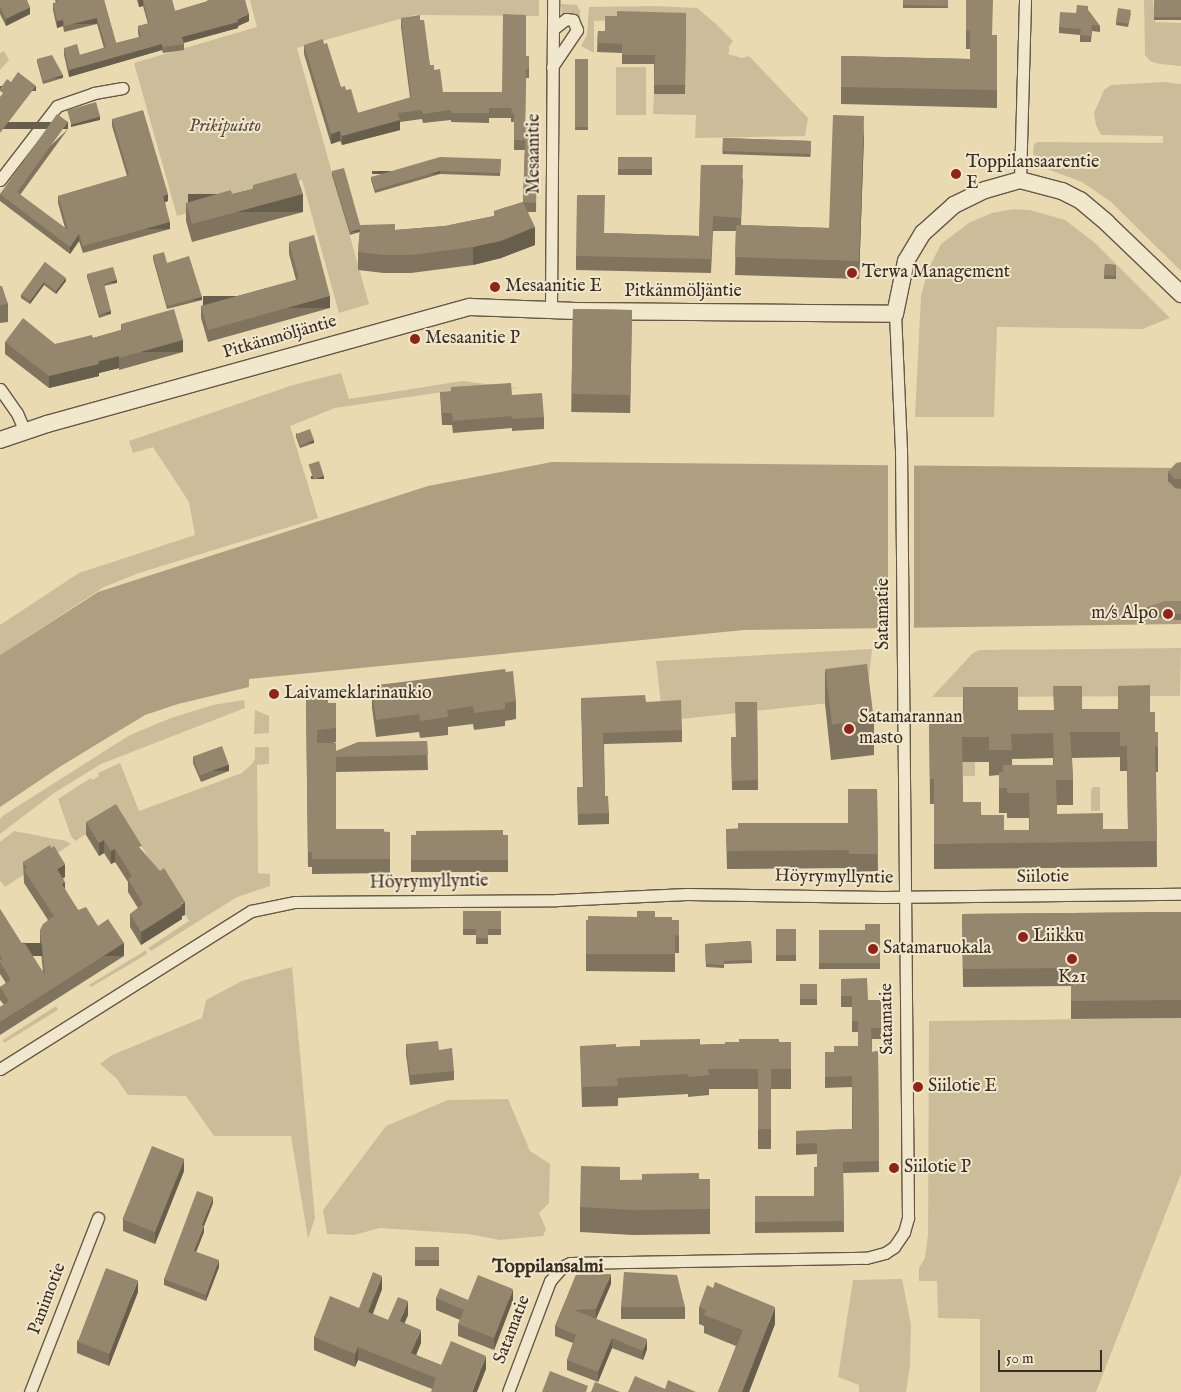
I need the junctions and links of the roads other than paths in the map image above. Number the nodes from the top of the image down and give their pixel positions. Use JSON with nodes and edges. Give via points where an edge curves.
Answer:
{"nodes":[{"id":1,"x":553,"y":0,"type":"edge"},
{"id":2,"x":1025,"y":0,"type":"edge"},
{"id":3,"x":553,"y":29,"type":"junction"},
{"id":4,"x":552,"y":67,"type":"junction"},
{"id":5,"x":123,"y":88,"type":"dead end"},
{"id":6,"x":0,"y":180,"type":"edge"},
{"id":7,"x":1020,"y":180,"type":"junction"},
{"id":8,"x":1181,"y":294,"type":"edge"},
{"id":9,"x":551,"y":309,"type":"junction"},
{"id":10,"x":895,"y":314,"type":"junction"},
{"id":11,"x":0,"y":389,"type":"edge"},
{"id":12,"x":25,"y":432,"type":"junction"},
{"id":13,"x":0,"y":440,"type":"edge"},
{"id":14,"x":1181,"y":894,"type":"edge"},
{"id":15,"x":905,"y":897,"type":"junction"},
{"id":16,"x":0,"y":1069,"type":"edge"},
{"id":17,"x":98,"y":1218,"type":"dead end"},
{"id":18,"x":30,"y":1392,"type":"edge"},
{"id":19,"x":508,"y":1392,"type":"edge"}],
"edges":[{"from":1,"to":3,"type":"street","name":"Mesaanitie"},
{"from":2,"to":7,"type":"street"},
{"from":3,"to":4,"type":"street","name":"Mesaanitie"},
{"from":3,"to":4,"type":"street","via":[[566,19],[572,20],[577,30]]},
{"from":4,"to":9,"type":"street","name":"Mesaanitie"},
{"from":5,"to":6,"type":"street","via":[[94,93],[57,106]]},
{"from":7,"to":8,"type":"street","via":[[1062,191],[1080,200]]},
{"from":7,"to":10,"type":"street","via":[[985,190],[954,205],[922,234],[906,261]]},
{"from":9,"to":10,"type":"street","name":"Pitkänmöljäntie"},
{"from":9,"to":12,"type":"street","name":"Pitkänmöljäntie","via":[[470,307]]},
{"from":10,"to":15,"type":"street","name":"Satamatie","via":[[901,450]]},
{"from":11,"to":12,"type":"street","via":[[17,413]]},
{"from":12,"to":13,"type":"street","name":"Pitkänmöljäntie"},
{"from":14,"to":15,"type":"street","name":"Siilotie"},
{"from":15,"to":16,"type":"street","name":"Höyrymyllyntie","via":[[687,894],[276,905],[251,910]]},
{"from":15,"to":19,"type":"street","name":"Satamatie","via":[[908,1218],[900,1240],[885,1253],[866,1258],[570,1263],[550,1281]]},
{"from":17,"to":18,"type":"street","name":"Panimotie"}]}
